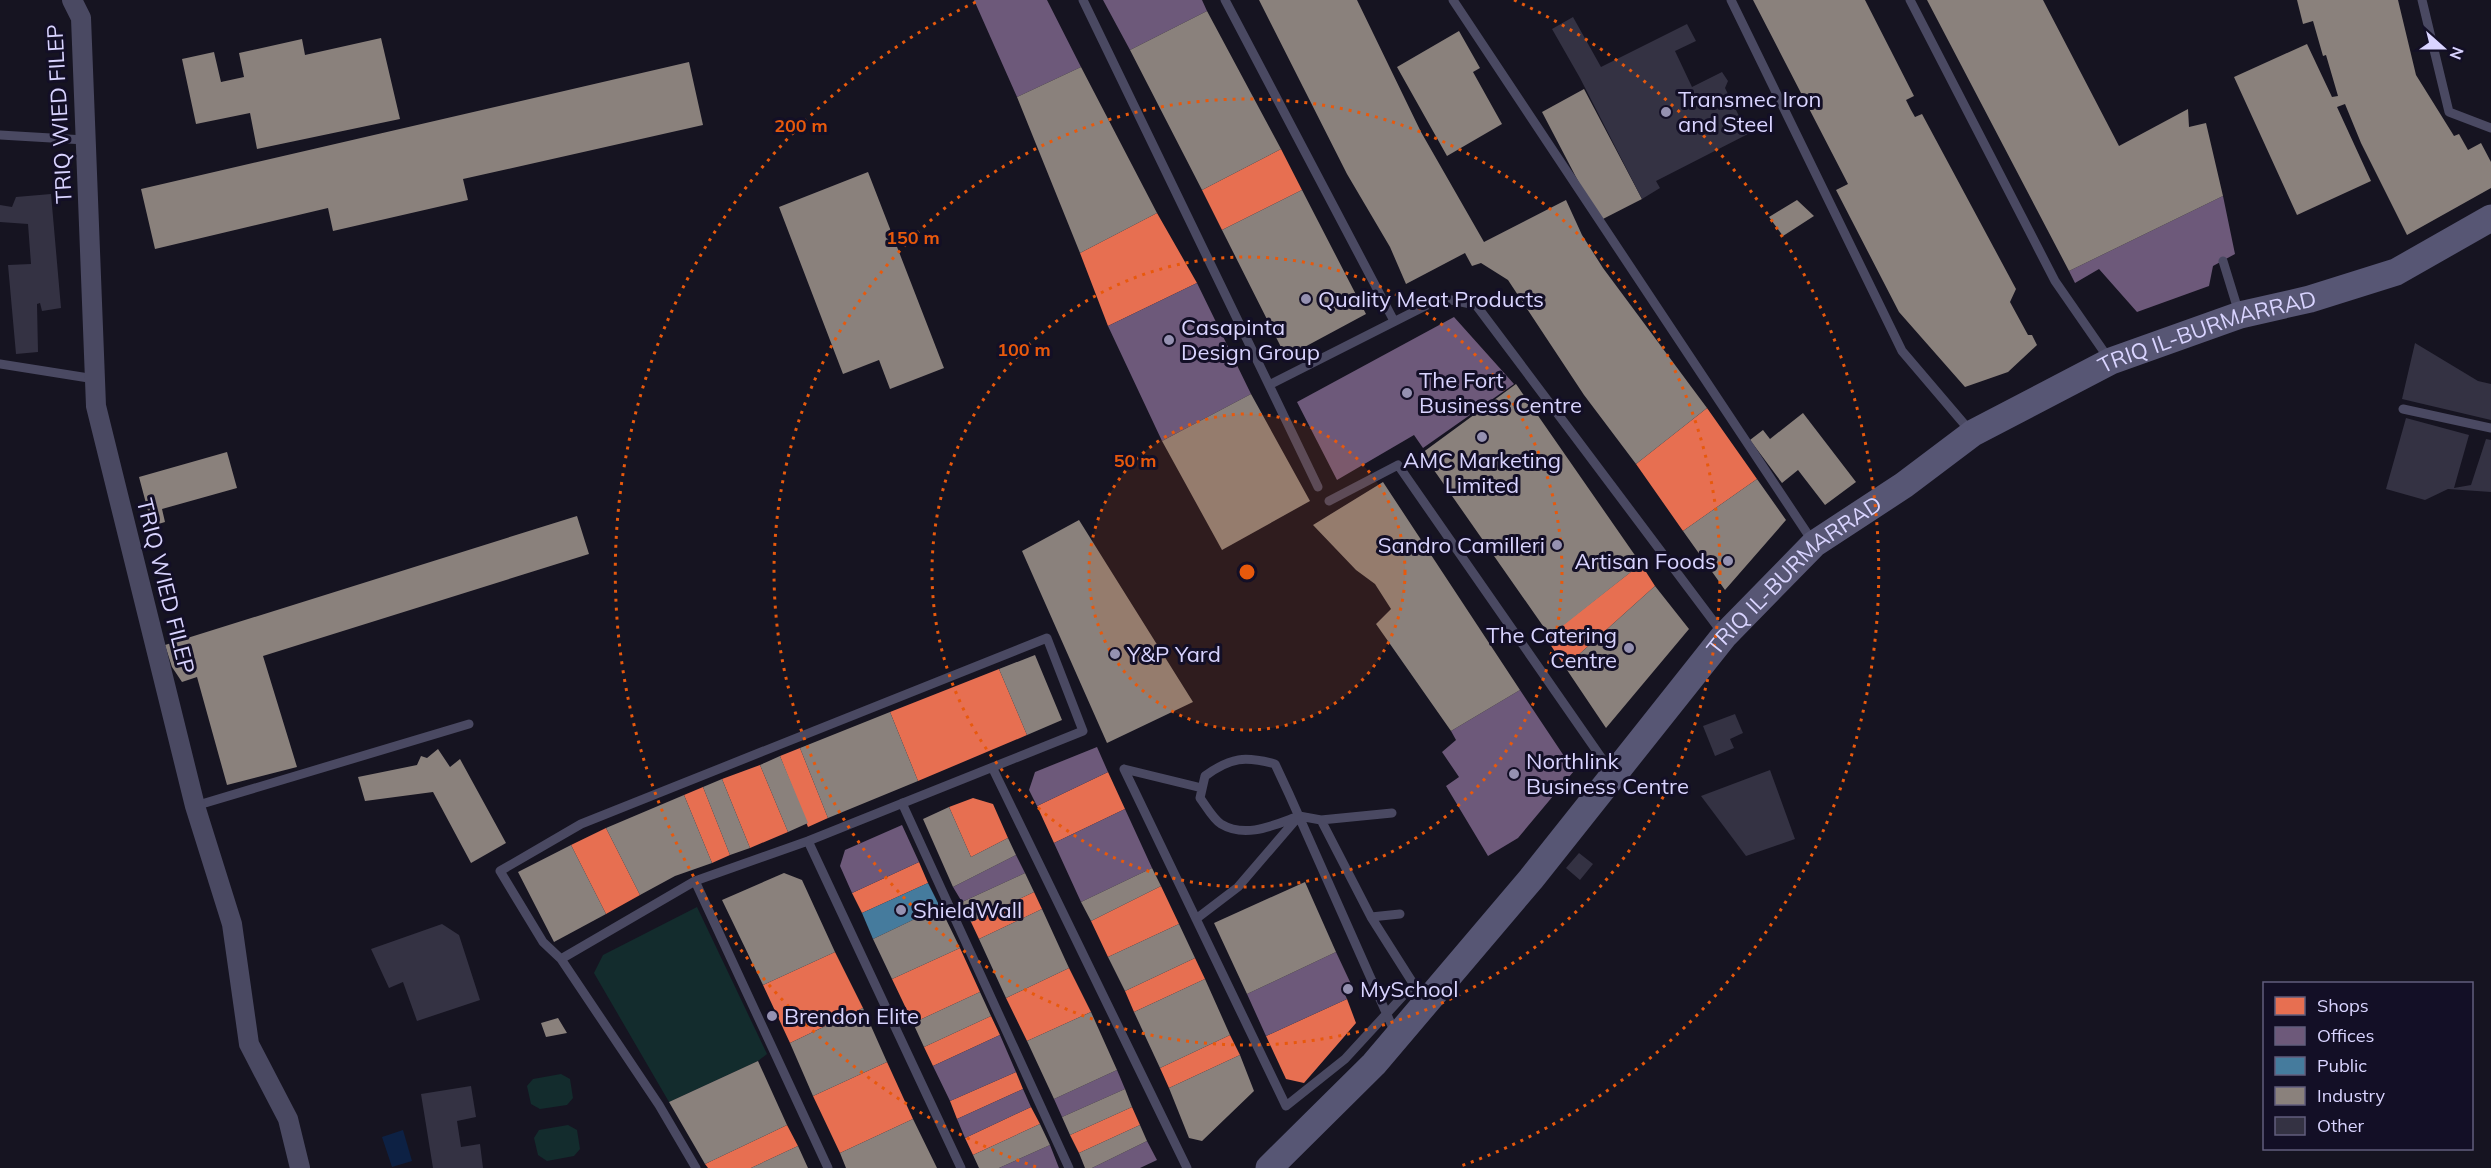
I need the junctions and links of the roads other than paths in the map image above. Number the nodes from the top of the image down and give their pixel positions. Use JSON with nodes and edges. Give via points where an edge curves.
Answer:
{"nodes":[{"id":1,"x":72,"y":0,"type":"edge"},
{"id":2,"x":1083,"y":0,"type":"edge"},
{"id":3,"x":1225,"y":0,"type":"edge"},
{"id":4,"x":1453,"y":0,"type":"edge"},
{"id":5,"x":1731,"y":0,"type":"edge"},
{"id":6,"x":1910,"y":0,"type":"edge"},
{"id":7,"x":2422,"y":0,"type":"edge"},
{"id":8,"x":2491,"y":128,"type":"edge"},
{"id":9,"x":0,"y":135,"type":"edge"},
{"id":10,"x":85,"y":140,"type":"junction"},
{"id":11,"x":2491,"y":218,"type":"edge"},
{"id":12,"x":2223,"y":261,"type":"dead end"},
{"id":13,"x":2240,"y":315,"type":"junction"},
{"id":14,"x":1394,"y":321,"type":"junction"},
{"id":15,"x":2111,"y":361,"type":"junction"},
{"id":16,"x":0,"y":364,"type":"edge"},
{"id":17,"x":95,"y":379,"type":"junction"},
{"id":18,"x":1269,"y":385,"type":"junction"},
{"id":19,"x":2403,"y":409,"type":"dead end"},
{"id":20,"x":2491,"y":428,"type":"edge"},
{"id":21,"x":1972,"y":434,"type":"junction"},
{"id":22,"x":1318,"y":487,"type":"dead end"},
{"id":23,"x":1329,"y":501,"type":"dead end"},
{"id":24,"x":1814,"y":544,"type":"junction"},
{"id":25,"x":1724,"y":636,"type":"junction"},
{"id":26,"x":469,"y":724,"type":"dead end"},
{"id":27,"x":993,"y":769,"type":"junction"},
{"id":28,"x":1613,"y":775,"type":"junction"},
{"id":29,"x":1202,"y":788,"type":"junction"},
{"id":30,"x":902,"y":803,"type":"junction"},
{"id":31,"x":195,"y":806,"type":"junction"},
{"id":32,"x":1392,"y":813,"type":"dead end"},
{"id":33,"x":1299,"y":816,"type":"junction"},
{"id":34,"x":1321,"y":820,"type":"junction"},
{"id":35,"x":808,"y":841,"type":"junction"},
{"id":36,"x":695,"y":881,"type":"junction"},
{"id":37,"x":1400,"y":914,"type":"dead end"},
{"id":38,"x":1371,"y":917,"type":"junction"},
{"id":39,"x":1196,"y":919,"type":"junction"},
{"id":40,"x":561,"y":959,"type":"junction"},
{"id":41,"x":1421,"y":992,"type":"junction"},
{"id":42,"x":1391,"y":1026,"type":"junction"},
{"id":43,"x":300,"y":1168,"type":"edge"},
{"id":44,"x":696,"y":1168,"type":"edge"},
{"id":45,"x":828,"y":1168,"type":"edge"},
{"id":46,"x":961,"y":1168,"type":"edge"},
{"id":47,"x":1069,"y":1168,"type":"edge"},
{"id":48,"x":1187,"y":1168,"type":"edge"},
{"id":49,"x":1269,"y":1168,"type":"edge"}],
"edges":[{"from":1,"to":10,"type":"street","name":"TRIQ WIED FILEP","via":[[81,18]]},
{"from":2,"to":18,"type":"lane"},
{"from":3,"to":14,"type":"lane"},
{"from":4,"to":24,"type":"lane"},
{"from":5,"to":21,"type":"lane","via":[[1902,351]]},
{"from":6,"to":15,"type":"lane","via":[[2055,281]]},
{"from":7,"to":8,"type":"lane","via":[[2449,112]]},
{"from":9,"to":10,"type":"lane"},
{"from":10,"to":17,"type":"street","name":"TRIQ WIED FILEP"},
{"from":11,"to":13,"type":"street","name":"TRIQ IL-BURMARRAD","via":[[2396,272],[2310,299]]},
{"from":12,"to":13,"type":"lane"},
{"from":13,"to":15,"type":"street","name":"TRIQ IL-BURMARRAD"},
{"from":14,"to":18,"type":"lane"},
{"from":14,"to":25,"type":"lane","via":[[1441,298],[1476,305]]},
{"from":15,"to":21,"type":"street","name":"TRIQ IL-BURMARRAD"},
{"from":16,"to":17,"type":"lane"},
{"from":17,"to":31,"type":"street","name":"TRIQ WIED FILEP","via":[[96,406]]},
{"from":18,"to":22,"type":"lane"},
{"from":19,"to":20,"type":"lane"},
{"from":21,"to":24,"type":"street","name":"TRIQ IL-BURMARRAD"},
{"from":23,"to":28,"type":"lane","via":[[1398,465]]},
{"from":24,"to":25,"type":"street","name":"TRIQ IL-BURMARRAD"},
{"from":25,"to":28,"type":"street","name":"TRIQ IL-BURMARRAD"},
{"from":26,"to":31,"type":"lane"},
{"from":27,"to":30,"type":"lane"},
{"from":27,"to":40,"type":"lane","via":[[1083,732],[1047,638],[581,824],[500,872],[543,942]]},
{"from":27,"to":48,"type":"lane"},
{"from":28,"to":41,"type":"street","name":"TRIQ IL-BURMARRAD"},
{"from":29,"to":33,"type":"lane","via":[[1200,798],[1220,824],[1244,832]]},
{"from":29,"to":33,"type":"lane","via":[[1205,776],[1222,763],[1258,759],[1275,764]]},
{"from":29,"to":39,"type":"lane","via":[[1124,769]]},
{"from":30,"to":35,"type":"lane"},
{"from":30,"to":47,"type":"lane"},
{"from":31,"to":43,"type":"street","name":"TRIQ WIED FILEP","via":[[232,924],[249,1044],[288,1119]]},
{"from":32,"to":34,"type":"lane"},
{"from":33,"to":34,"type":"lane"},
{"from":33,"to":39,"type":"lane","via":[[1238,887]]},
{"from":33,"to":42,"type":"lane"},
{"from":34,"to":38,"type":"lane"},
{"from":35,"to":36,"type":"lane"},
{"from":35,"to":46,"type":"lane"},
{"from":36,"to":40,"type":"lane"},
{"from":36,"to":45,"type":"lane"},
{"from":37,"to":38,"type":"lane"},
{"from":38,"to":41,"type":"lane"},
{"from":39,"to":42,"type":"lane","via":[[1286,1107]]},
{"from":40,"to":44,"type":"lane","via":[[659,1105]]},
{"from":41,"to":42,"type":"street","name":"TRIQ IL-BURMARRAD"},
{"from":42,"to":49,"type":"street","name":"TRIQ IL-BURMARRAD","via":[[1374,1064]]}]}
